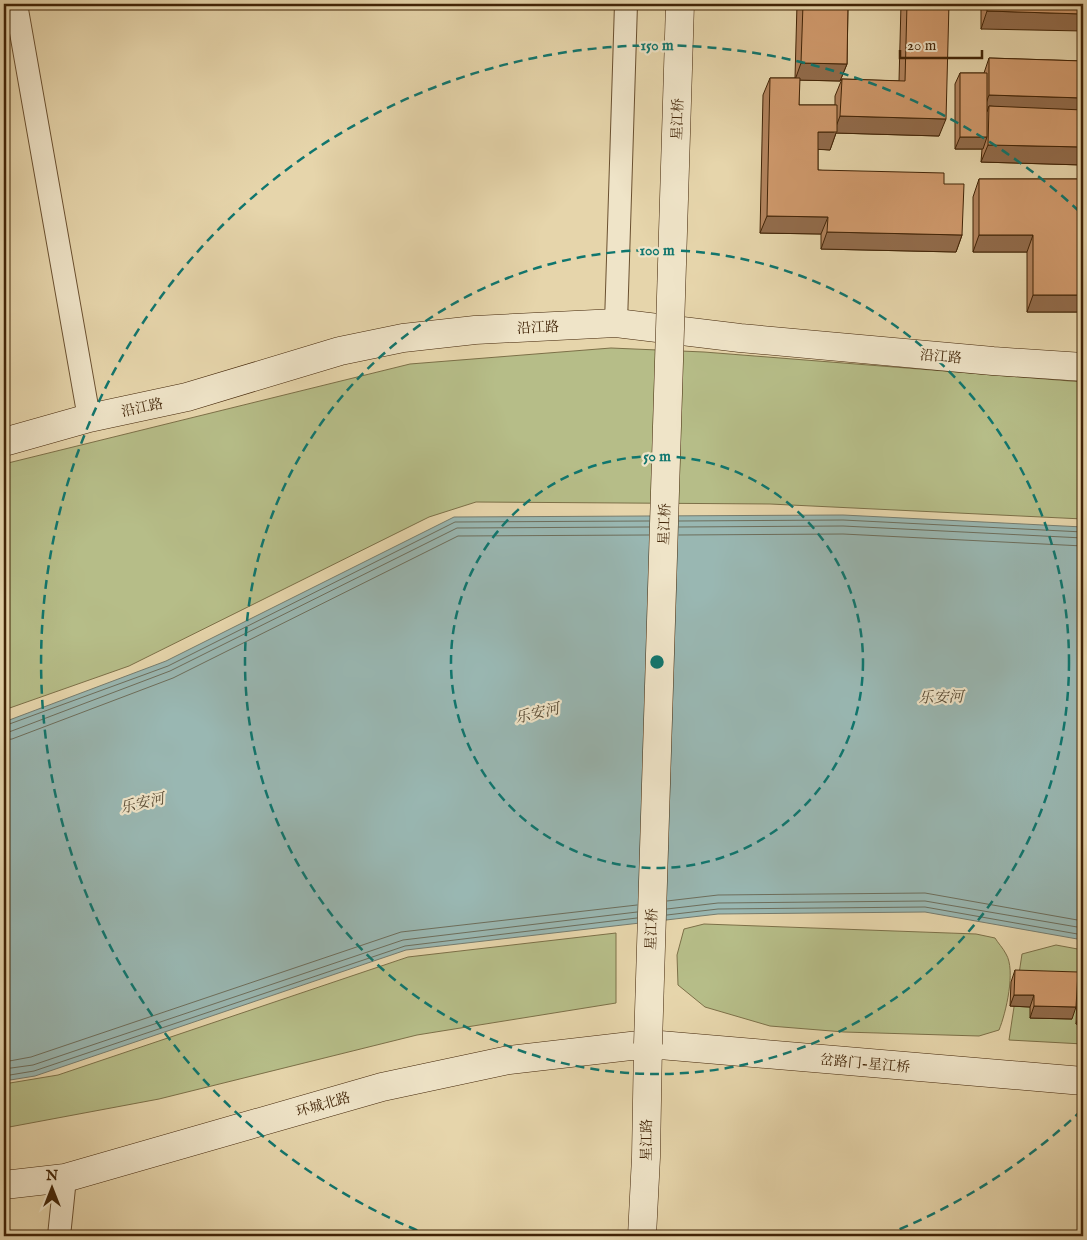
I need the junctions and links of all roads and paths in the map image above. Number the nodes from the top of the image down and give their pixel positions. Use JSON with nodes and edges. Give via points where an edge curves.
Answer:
{"nodes":[{"id":1,"x":16,"y":4,"type":"edge"},
{"id":2,"x":626,"y":4,"type":"edge"},
{"id":3,"x":680,"y":4,"type":"edge"},
{"id":4,"x":616,"y":323,"type":"junction"},
{"id":5,"x":1083,"y":367,"type":"edge"},
{"id":6,"x":89,"y":418,"type":"junction"},
{"id":7,"x":4,"y":442,"type":"edge"},
{"id":8,"x":648,"y":1044,"type":"junction"},
{"id":9,"x":1083,"y":1081,"type":"edge"},
{"id":10,"x":66,"y":1178,"type":"junction"},
{"id":11,"x":4,"y":1185,"type":"edge"},
{"id":12,"x":59,"y":1236,"type":"edge"},
{"id":13,"x":642,"y":1236,"type":"edge"}],
"edges":[{"from":1,"to":6,"type":"street"},
{"from":2,"to":4,"type":"street"},
{"from":3,"to":8,"type":"street","name":"星江桥","bridge":true},
{"from":4,"to":5,"type":"street","name":"沿江路","via":[[740,338]]},
{"from":4,"to":6,"type":"street","name":"沿江路","via":[[475,330],[403,338],[340,351],[187,397]]},
{"from":6,"to":7,"type":"street","name":"沿江路"},
{"from":8,"to":9,"type":"street","name":"岔路门-星江桥"},
{"from":8,"to":10,"type":"street","name":"环城北路","via":[[509,1060],[382,1087]]},
{"from":8,"to":13,"type":"street","name":"星江路"},
{"from":10,"to":11,"type":"street","name":"环城北路"},
{"from":10,"to":12,"type":"street"}]}
